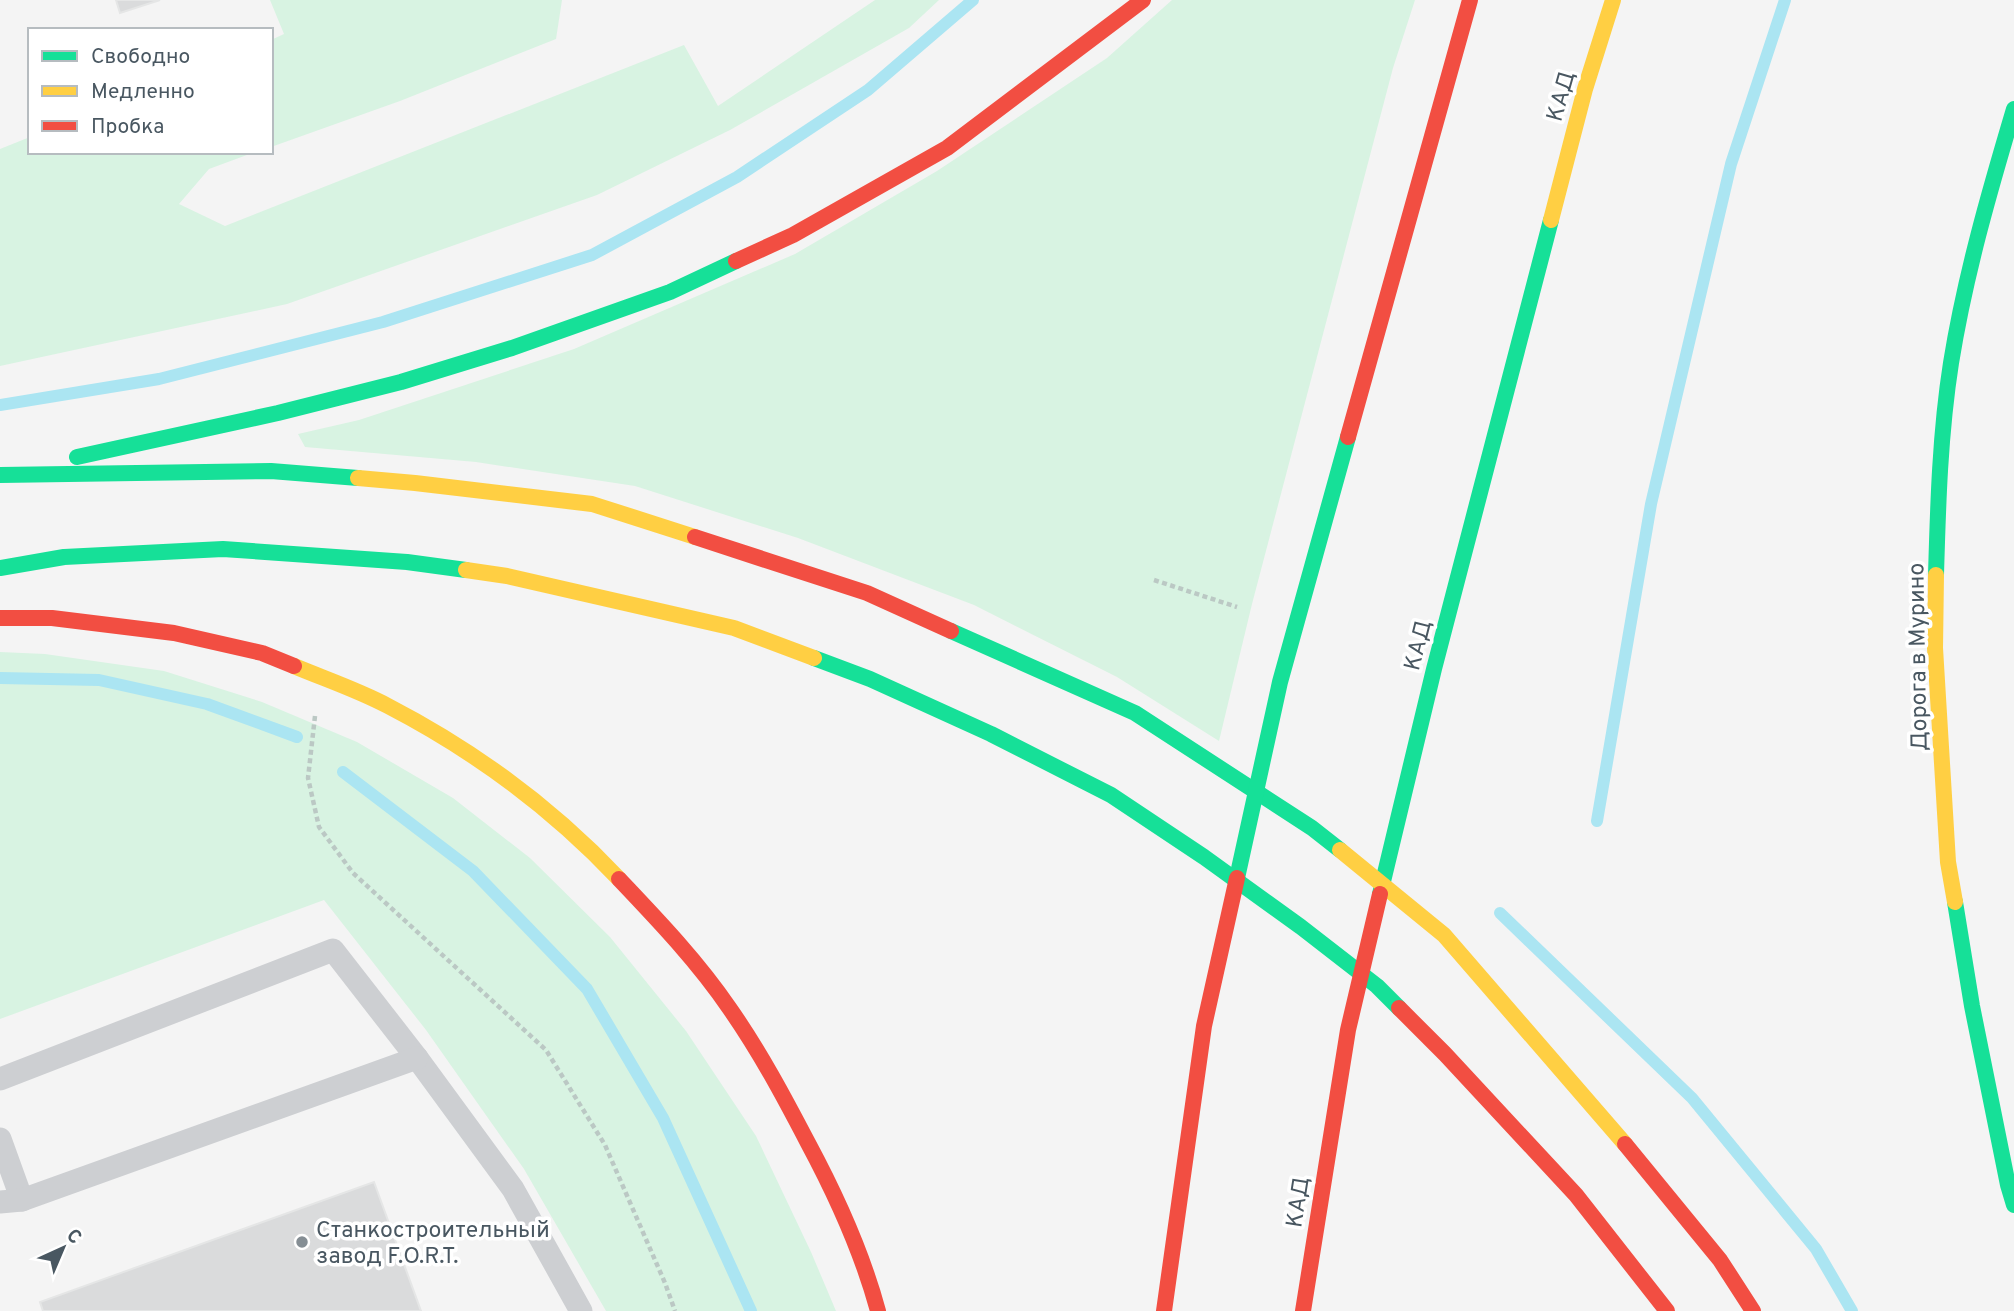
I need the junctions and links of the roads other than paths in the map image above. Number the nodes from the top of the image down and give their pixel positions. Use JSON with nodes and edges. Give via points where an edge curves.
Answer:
{"nodes":[{"id":1,"x":1143,"y":0,"type":"edge"},
{"id":2,"x":1470,"y":0,"type":"edge"},
{"id":3,"x":1613,"y":0,"type":"edge"},
{"id":4,"x":2014,"y":109,"type":"edge"},
{"id":5,"x":0,"y":475,"type":"edge"},
{"id":6,"x":0,"y":568,"type":"edge"},
{"id":7,"x":0,"y":618,"type":"edge"},
{"id":8,"x":416,"y":1058,"type":"junction"},
{"id":9,"x":0,"y":1079,"type":"edge"},
{"id":10,"x":0,"y":1139,"type":"edge"},
{"id":11,"x":11,"y":1201,"type":"edge"},
{"id":12,"x":2014,"y":1205,"type":"edge"},
{"id":13,"x":581,"y":1311,"type":"edge"},
{"id":14,"x":878,"y":1311,"type":"edge"},
{"id":15,"x":1164,"y":1311,"type":"edge"},
{"id":16,"x":1303,"y":1311,"type":"edge"},
{"id":17,"x":1667,"y":1311,"type":"edge"},
{"id":18,"x":1753,"y":1311,"type":"edge"}],
"edges":[{"from":1,"to":5,"type":"main road","via":[[947,148],[793,235],[670,292],[401,382]]},
{"from":2,"to":15,"type":"main road","via":[[1280,682],[1203,1026]]},
{"from":3,"to":16,"type":"main road","name":"КАД","via":[[1585,89],[1408,773],[1348,1030]]},
{"from":4,"to":12,"type":"main road","name":"Дорога в Мурино","via":[[1977,234],[1951,363],[1938,489],[1935,648],[1948,862]]},
{"from":5,"to":18,"type":"main road","via":[[271,471],[592,504],[867,593],[1135,713],[1312,828],[1444,935],[1696,1230]]},
{"from":6,"to":17,"type":"main road","via":[[64,557],[223,549],[407,562],[507,576],[734,628],[870,679],[1111,795],[1204,857],[1377,986],[1576,1195]]},
{"from":7,"to":14,"type":"main road","via":[[52,618],[174,633],[262,653],[386,705],[449,741],[531,798],[606,865],[673,936],[729,1007],[771,1072],[831,1186],[869,1277]]},
{"from":8,"to":9,"type":"lane","via":[[333,950]]},
{"from":8,"to":11,"type":"lane"},
{"from":8,"to":13,"type":"lane","via":[[513,1189]]},
{"from":10,"to":11,"type":"lane"}]}
